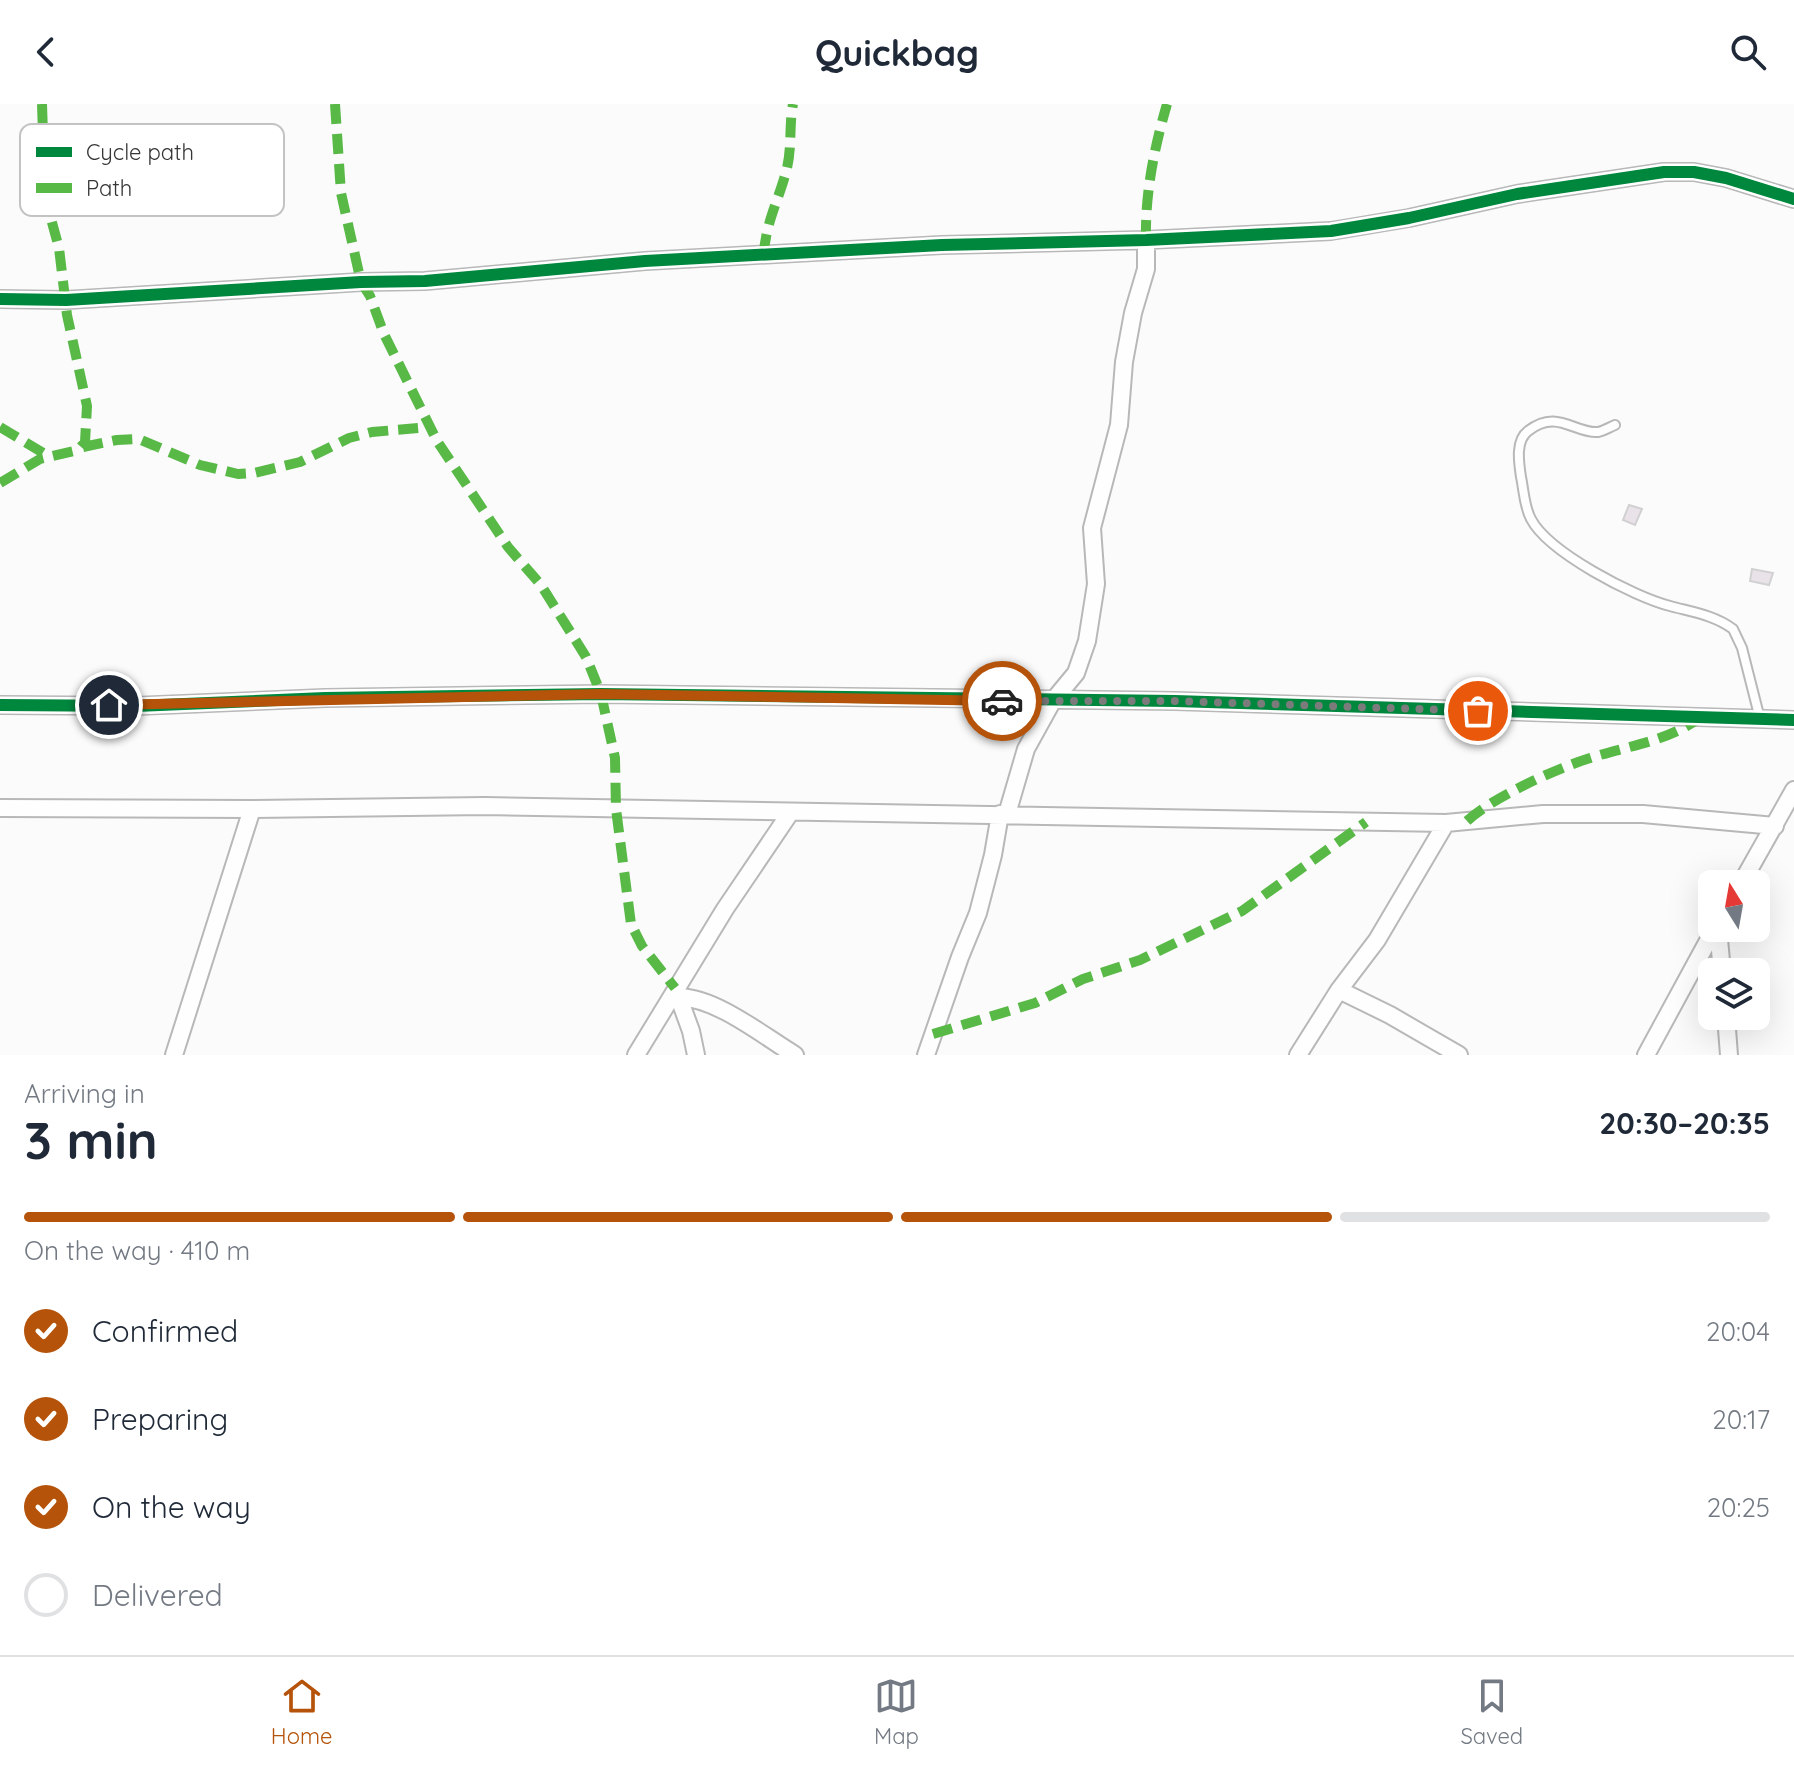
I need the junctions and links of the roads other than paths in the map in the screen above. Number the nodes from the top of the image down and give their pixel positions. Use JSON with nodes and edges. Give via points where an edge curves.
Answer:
{"nodes":[{"id":1,"x":1794,"y":199,"type":"edge"},
{"id":2,"x":1146,"y":240,"type":"junction"},
{"id":3,"x":0,"y":299,"type":"edge"},
{"id":4,"x":1615,"y":425,"type":"dead end"},
{"id":5,"x":1052,"y":702,"type":"junction"},
{"id":6,"x":0,"y":705,"type":"edge"},
{"id":7,"x":1760,"y":719,"type":"junction"},
{"id":8,"x":1794,"y":720,"type":"edge"},
{"id":9,"x":1794,"y":790,"type":"edge"},
{"id":10,"x":0,"y":808,"type":"edge"},
{"id":11,"x":252,"y":809,"type":"junction"},
{"id":12,"x":790,"y":813,"type":"junction"},
{"id":13,"x":1003,"y":814,"type":"junction"},
{"id":14,"x":1446,"y":823,"type":"junction"},
{"id":15,"x":1775,"y":826,"type":"junction"},
{"id":16,"x":1749,"y":870,"type":"edge"},
{"id":17,"x":1709,"y":942,"type":"edge"},
{"id":18,"x":1339,"y":990,"type":"junction"},
{"id":19,"x":678,"y":993,"type":"junction"},
{"id":20,"x":1727,"y":1030,"type":"edge"},
{"id":21,"x":174,"y":1055,"type":"edge"},
{"id":22,"x":636,"y":1055,"type":"edge"},
{"id":23,"x":696,"y":1055,"type":"edge"},
{"id":24,"x":795,"y":1055,"type":"edge"},
{"id":25,"x":926,"y":1055,"type":"edge"},
{"id":26,"x":1298,"y":1055,"type":"edge"},
{"id":27,"x":1459,"y":1055,"type":"edge"},
{"id":28,"x":1646,"y":1055,"type":"edge"},
{"id":29,"x":1729,"y":1055,"type":"edge"}],
"edges":[{"from":1,"to":2,"type":"street","via":[[1726,178],[1664,172],[1331,231]]},
{"from":2,"to":3,"type":"street","via":[[883,248],[645,261],[425,281]]},
{"from":2,"to":5,"type":"street","via":[[1146,269],[1124,362],[1119,425],[1092,528],[1094,608],[1076,673]]},
{"from":4,"to":7,"type":"lane","via":[[1595,432],[1553,422],[1523,435],[1520,470],[1532,522],[1596,575],[1733,629]]},
{"from":5,"to":6,"type":"street","via":[[601,694]]},
{"from":5,"to":7,"type":"street"},
{"from":5,"to":13,"type":"street","via":[[1026,749]]},
{"from":7,"to":8,"type":"street"},
{"from":9,"to":15,"type":"street"},
{"from":10,"to":11,"type":"street"},
{"from":11,"to":12,"type":"street","via":[[485,806]]},
{"from":11,"to":21,"type":"street"},
{"from":12,"to":13,"type":"street"},
{"from":12,"to":19,"type":"street"},
{"from":13,"to":14,"type":"street"},
{"from":13,"to":25,"type":"street","via":[[978,913]]},
{"from":14,"to":15,"type":"street","via":[[1543,814],[1643,814]]},
{"from":14,"to":18,"type":"street","via":[[1377,940]]},
{"from":15,"to":16,"type":"street"},
{"from":17,"to":28,"type":"street"},
{"from":18,"to":26,"type":"street"},
{"from":18,"to":27,"type":"street"},
{"from":19,"to":22,"type":"street"},
{"from":19,"to":23,"type":"street"},
{"from":19,"to":24,"type":"street","via":[[718,1009]]},
{"from":20,"to":29,"type":"street"}]}
